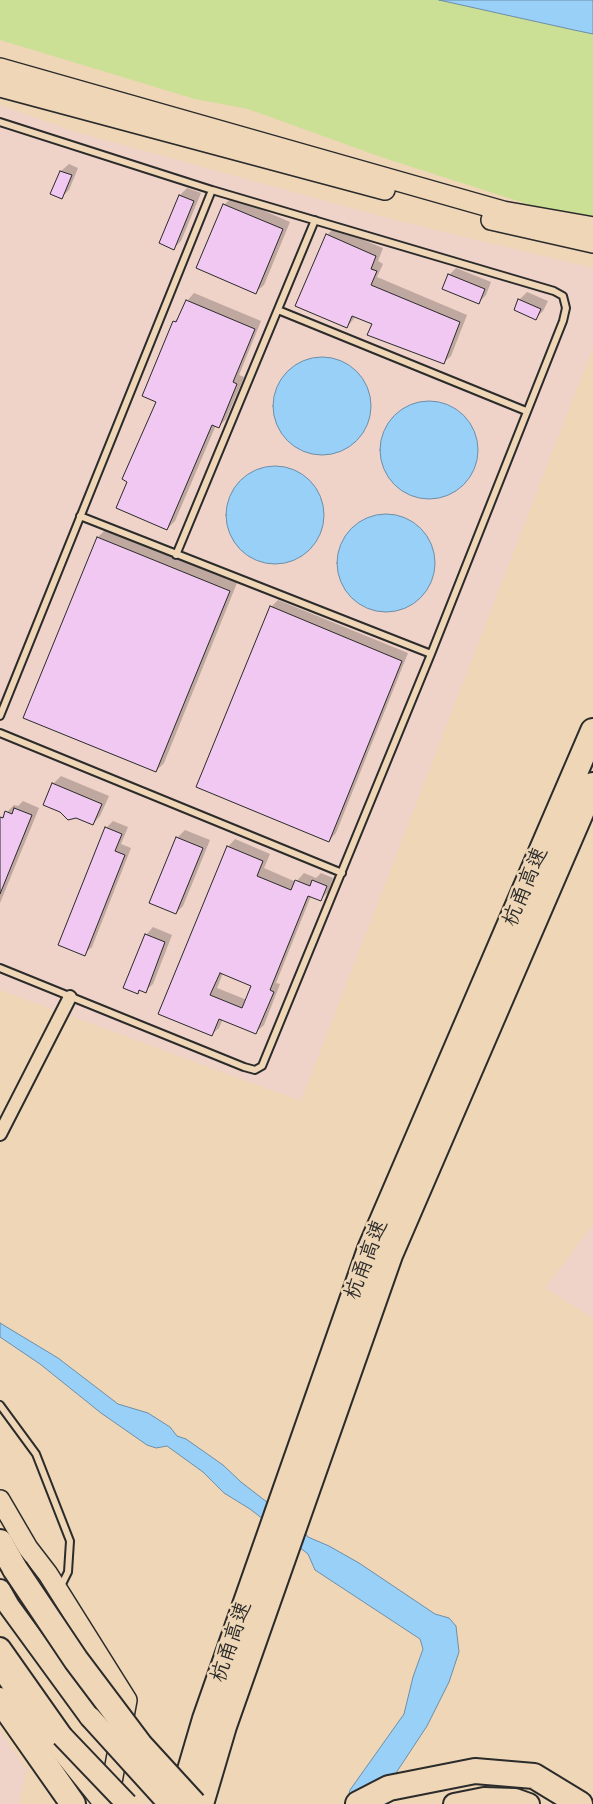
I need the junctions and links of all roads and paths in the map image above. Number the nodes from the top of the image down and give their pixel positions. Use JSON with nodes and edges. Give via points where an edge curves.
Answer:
{"nodes":[{"id":1,"x":0,"y":68,"type":"edge"},
{"id":2,"x":0,"y":87,"type":"edge"},
{"id":3,"x":0,"y":122,"type":"edge"},
{"id":4,"x":212,"y":190,"type":"junction"},
{"id":5,"x":315,"y":220,"type":"junction"},
{"id":6,"x":593,"y":227,"type":"edge"},
{"id":7,"x":593,"y":243,"type":"edge"},
{"id":8,"x":278,"y":310,"type":"junction"},
{"id":9,"x":526,"y":411,"type":"junction"},
{"id":10,"x":80,"y":516,"type":"junction"},
{"id":11,"x":176,"y":555,"type":"junction"},
{"id":12,"x":431,"y":654,"type":"junction"},
{"id":13,"x":0,"y":716,"type":"edge"},
{"id":14,"x":593,"y":731,"type":"edge"},
{"id":15,"x":0,"y":733,"type":"edge"},
{"id":16,"x":593,"y":785,"type":"edge"},
{"id":17,"x":342,"y":872,"type":"junction"},
{"id":18,"x":0,"y":968,"type":"edge"},
{"id":19,"x":70,"y":997,"type":"junction"},
{"id":20,"x":0,"y":1134,"type":"edge"},
{"id":21,"x":0,"y":1405,"type":"edge"},
{"id":22,"x":0,"y":1500,"type":"edge"},
{"id":23,"x":0,"y":1542,"type":"edge"},
{"id":24,"x":0,"y":1590,"type":"edge"},
{"id":25,"x":58,"y":1591,"type":"junction"},
{"id":26,"x":0,"y":1648,"type":"edge"},
{"id":27,"x":0,"y":1667,"type":"edge"},
{"id":28,"x":0,"y":1683,"type":"edge"},
{"id":29,"x":0,"y":1700,"type":"edge"},
{"id":30,"x":73,"y":1804,"type":"edge"},
{"id":31,"x":88,"y":1804,"type":"edge"},
{"id":32,"x":104,"y":1804,"type":"edge"},
{"id":33,"x":108,"y":1804,"type":"edge"},
{"id":34,"x":127,"y":1804,"type":"edge"},
{"id":35,"x":169,"y":1804,"type":"edge"},
{"id":36,"x":180,"y":1804,"type":"edge"},
{"id":37,"x":194,"y":1804,"type":"edge"},
{"id":38,"x":201,"y":1804,"type":"edge"},
{"id":39,"x":358,"y":1804,"type":"edge"},
{"id":40,"x":454,"y":1804,"type":"edge"},
{"id":41,"x":529,"y":1804,"type":"edge"},
{"id":42,"x":580,"y":1804,"type":"edge"}],
"edges":[{"from":1,"to":6,"type":"main road","via":[[503,211]]},
{"from":2,"to":7,"type":"main road","via":[[501,223]]},
{"from":3,"to":4,"type":"lane"},
{"from":4,"to":5,"type":"lane"},
{"from":4,"to":10,"type":"lane"},
{"from":5,"to":8,"type":"lane"},
{"from":5,"to":9,"type":"lane","via":[[563,296],[566,308],[563,321]]},
{"from":8,"to":9,"type":"lane"},
{"from":8,"to":11,"type":"lane"},
{"from":9,"to":12,"type":"lane"},
{"from":10,"to":11,"type":"lane"},
{"from":10,"to":13,"type":"lane"},
{"from":11,"to":12,"type":"lane"},
{"from":12,"to":17,"type":"lane"},
{"from":14,"to":36,"type":"highway","name":"杭甬高速","via":[[370,1249],[205,1720]]},
{"from":15,"to":17,"type":"lane"},
{"from":16,"to":38,"type":"highway","name":"杭甬高速","via":[[390,1255],[224,1726]]},
{"from":17,"to":19,"type":"lane","via":[[268,1055],[262,1066],[255,1070]]},
{"from":18,"to":19,"type":"lane"},
{"from":19,"to":20,"type":"street"},
{"from":21,"to":25,"type":"lane","via":[[36,1454],[70,1541],[68,1572]]},
{"from":22,"to":25,"type":"main road"},
{"from":23,"to":37,"type":"highway","bridge":true,"via":[[76,1660],[140,1745]]},
{"from":24,"to":35,"type":"main road","bridge":true,"via":[[90,1717]]},
{"from":25,"to":33,"type":"main road","via":[[127,1700]]},
{"from":26,"to":34,"type":"main road","bridge":true,"via":[[62,1736]]},
{"from":27,"to":32,"type":"main road","via":[[31,1713]]},
{"from":28,"to":31,"type":"main road"},
{"from":29,"to":30,"type":"highway"},
{"from":39,"to":42,"type":"highway","via":[[389,1788],[475,1771],[534,1776]]},
{"from":40,"to":41,"type":"main road","via":[[484,1798],[514,1799]]}]}
